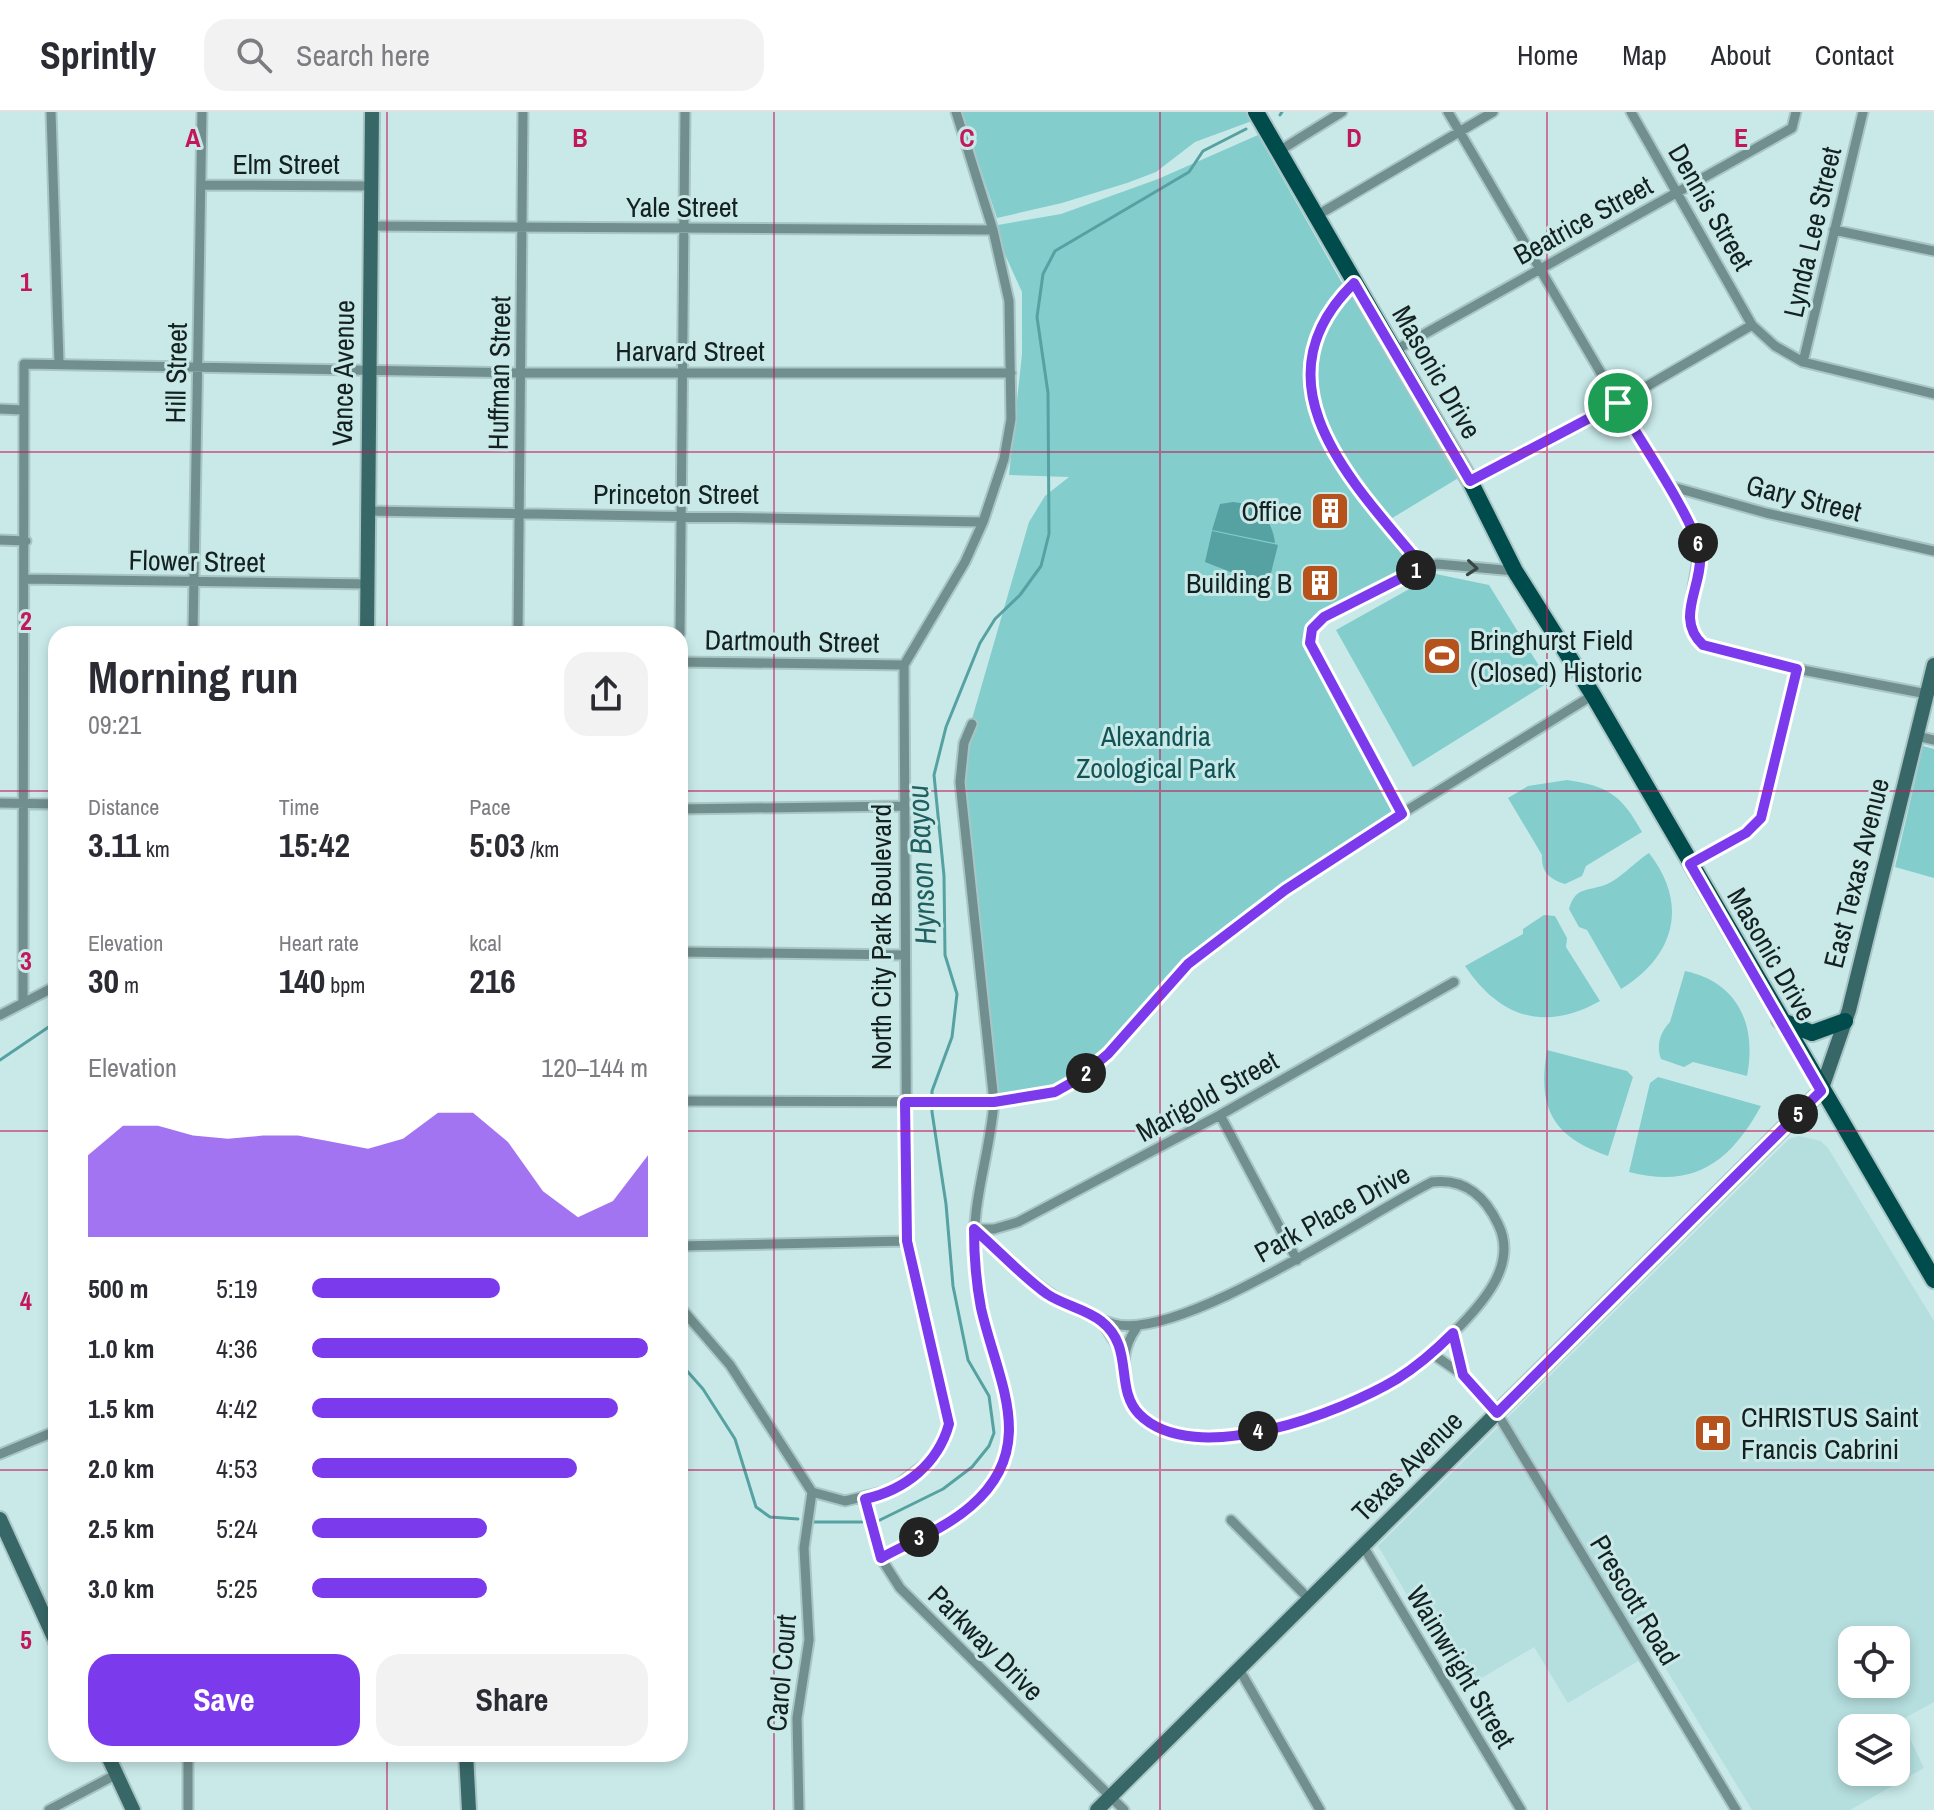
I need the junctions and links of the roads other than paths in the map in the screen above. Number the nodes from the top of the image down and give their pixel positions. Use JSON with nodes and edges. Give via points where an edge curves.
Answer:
{"nodes":[{"id":1,"x":51,"y":112,"type":"edge"},
{"id":2,"x":202,"y":112,"type":"edge"},
{"id":3,"x":372,"y":112,"type":"edge"},
{"id":4,"x":523,"y":112,"type":"edge"},
{"id":5,"x":685,"y":112,"type":"edge"},
{"id":6,"x":956,"y":112,"type":"edge"},
{"id":7,"x":1256,"y":112,"type":"edge"},
{"id":8,"x":1342,"y":112,"type":"edge"},
{"id":9,"x":1448,"y":112,"type":"edge"},
{"id":10,"x":1493,"y":112,"type":"edge"},
{"id":11,"x":1631,"y":112,"type":"edge"},
{"id":12,"x":1796,"y":112,"type":"edge"},
{"id":13,"x":1863,"y":112,"type":"edge"},
{"id":14,"x":1461,"y":131,"type":"junction"},
{"id":15,"x":1279,"y":151,"type":"junction"},
{"id":16,"x":201,"y":185,"type":"junction"},
{"id":17,"x":372,"y":186,"type":"junction"},
{"id":18,"x":1678,"y":192,"type":"junction"},
{"id":19,"x":1316,"y":216,"type":"junction"},
{"id":20,"x":371,"y":226,"type":"junction"},
{"id":21,"x":523,"y":228,"type":"junction"},
{"id":22,"x":684,"y":230,"type":"junction"},
{"id":23,"x":993,"y":230,"type":"junction"},
{"id":24,"x":1834,"y":230,"type":"junction"},
{"id":25,"x":1934,"y":251,"type":"edge"},
{"id":26,"x":1541,"y":269,"type":"junction"},
{"id":27,"x":1354,"y":283,"type":"junction"},
{"id":28,"x":1752,"y":325,"type":"junction"},
{"id":29,"x":1394,"y":351,"type":"junction"},
{"id":30,"x":1803,"y":362,"type":"junction"},
{"id":31,"x":59,"y":363,"type":"junction"},
{"id":32,"x":198,"y":365,"type":"junction"},
{"id":33,"x":369,"y":372,"type":"junction"},
{"id":34,"x":682,"y":372,"type":"junction"},
{"id":35,"x":521,"y":373,"type":"junction"},
{"id":36,"x":1011,"y":373,"type":"junction"},
{"id":37,"x":1934,"y":394,"type":"edge"},
{"id":38,"x":1618,"y":403,"type":"junction"},
{"id":39,"x":0,"y":409,"type":"edge"},
{"id":40,"x":23,"y":410,"type":"junction"},
{"id":41,"x":1470,"y":481,"type":"junction"},
{"id":42,"x":1666,"y":485,"type":"junction"},
{"id":43,"x":368,"y":511,"type":"junction"},
{"id":44,"x":680,"y":515,"type":"junction"},
{"id":45,"x":520,"y":516,"type":"junction"},
{"id":46,"x":983,"y":522,"type":"junction"},
{"id":47,"x":0,"y":540,"type":"edge"},
{"id":48,"x":26,"y":541,"type":"junction"},
{"id":49,"x":1934,"y":551,"type":"edge"},
{"id":50,"x":1423,"y":567,"type":"junction"},
{"id":51,"x":1515,"y":571,"type":"junction"},
{"id":52,"x":26,"y":579,"type":"junction"},
{"id":53,"x":193,"y":584,"type":"junction"},
{"id":54,"x":367,"y":584,"type":"junction"},
{"id":55,"x":193,"y":626,"type":"edge"},
{"id":56,"x":367,"y":626,"type":"edge"},
{"id":57,"x":518,"y":626,"type":"edge"},
{"id":58,"x":680,"y":626,"type":"edge"},
{"id":59,"x":688,"y":662,"type":"edge"},
{"id":60,"x":904,"y":665,"type":"junction"},
{"id":61,"x":1934,"y":665,"type":"edge"},
{"id":62,"x":1797,"y":669,"type":"junction"},
{"id":63,"x":1927,"y":694,"type":"junction"},
{"id":64,"x":1593,"y":695,"type":"junction"},
{"id":65,"x":972,"y":724,"type":"dead end"},
{"id":66,"x":1917,"y":736,"type":"junction"},
{"id":67,"x":1934,"y":740,"type":"edge"},
{"id":68,"x":0,"y":803,"type":"edge"},
{"id":69,"x":23,"y":804,"type":"junction"},
{"id":70,"x":48,"y":804,"type":"edge"},
{"id":71,"x":902,"y":806,"type":"junction"},
{"id":72,"x":688,"y":809,"type":"edge"},
{"id":73,"x":1402,"y":814,"type":"junction"},
{"id":74,"x":1690,"y":864,"type":"junction"},
{"id":75,"x":688,"y":952,"type":"edge"},
{"id":76,"x":904,"y":955,"type":"junction"},
{"id":77,"x":1454,"y":982,"type":"dead end"},
{"id":78,"x":48,"y":989,"type":"edge"},
{"id":79,"x":23,"y":1000,"type":"junction"},
{"id":80,"x":0,"y":1015,"type":"edge"},
{"id":81,"x":1780,"y":1020,"type":"junction"},
{"id":82,"x":1845,"y":1021,"type":"junction"},
{"id":83,"x":1821,"y":1091,"type":"junction"},
{"id":84,"x":688,"y":1101,"type":"edge"},
{"id":85,"x":905,"y":1102,"type":"junction"},
{"id":86,"x":994,"y":1102,"type":"junction"},
{"id":87,"x":1220,"y":1115,"type":"junction"},
{"id":88,"x":974,"y":1229,"type":"junction"},
{"id":89,"x":907,"y":1241,"type":"junction"},
{"id":90,"x":688,"y":1246,"type":"edge"},
{"id":91,"x":1297,"y":1260,"type":"junction"},
{"id":92,"x":1934,"y":1280,"type":"edge"},
{"id":93,"x":688,"y":1316,"type":"edge"},
{"id":94,"x":1099,"y":1320,"type":"junction"},
{"id":95,"x":1137,"y":1327,"type":"junction"},
{"id":96,"x":1453,"y":1333,"type":"junction"},
{"id":97,"x":1431,"y":1353,"type":"junction"},
{"id":98,"x":1124,"y":1356,"type":"junction"},
{"id":99,"x":1463,"y":1375,"type":"junction"},
{"id":100,"x":1497,"y":1413,"type":"junction"},
{"id":101,"x":48,"y":1434,"type":"edge"},
{"id":102,"x":0,"y":1454,"type":"edge"},
{"id":103,"x":812,"y":1492,"type":"junction"},
{"id":104,"x":865,"y":1499,"type":"junction"},
{"id":105,"x":0,"y":1519,"type":"edge"},
{"id":106,"x":1231,"y":1520,"type":"dead end"},
{"id":107,"x":1363,"y":1546,"type":"junction"},
{"id":108,"x":6,"y":1551,"type":"edge"},
{"id":109,"x":881,"y":1558,"type":"junction"},
{"id":110,"x":1309,"y":1599,"type":"junction"},
{"id":111,"x":48,"y":1627,"type":"edge"},
{"id":112,"x":1239,"y":1669,"type":"junction"},
{"id":113,"x":111,"y":1762,"type":"edge"},
{"id":114,"x":188,"y":1762,"type":"edge"},
{"id":115,"x":466,"y":1762,"type":"edge"},
{"id":116,"x":117,"y":1774,"type":"junction"},
{"id":117,"x":1110,"y":1804,"type":"edge"},
{"id":118,"x":49,"y":1810,"type":"edge"},
{"id":119,"x":133,"y":1810,"type":"edge"},
{"id":120,"x":188,"y":1810,"type":"edge"},
{"id":121,"x":469,"y":1810,"type":"edge"},
{"id":122,"x":799,"y":1810,"type":"edge"},
{"id":123,"x":1097,"y":1810,"type":"edge"},
{"id":124,"x":1124,"y":1810,"type":"edge"},
{"id":125,"x":1320,"y":1810,"type":"edge"},
{"id":126,"x":1521,"y":1810,"type":"edge"},
{"id":127,"x":1736,"y":1810,"type":"edge"}],
"edges":[{"from":1,"to":31,"type":"street"},
{"from":2,"to":16,"type":"street","name":"Hill Street"},
{"from":3,"to":17,"type":"street","name":"Vance Avenue"},
{"from":4,"to":21,"type":"street","name":"Huffman Street"},
{"from":5,"to":22,"type":"street"},
{"from":6,"to":23,"type":"street","name":"North City Park Boulevard"},
{"from":7,"to":15,"type":"main road","name":"Masonic Drive"},
{"from":8,"to":15,"type":"street"},
{"from":9,"to":14,"type":"street"},
{"from":10,"to":14,"type":"street"},
{"from":11,"to":18,"type":"street","name":"Dennis Street"},
{"from":12,"to":18,"type":"street","name":"Beatrice Street","via":[[1792,128]]},
{"from":13,"to":24,"type":"street","name":"Lynda Lee Street"},
{"from":14,"to":19,"type":"street"},
{"from":14,"to":26,"type":"street"},
{"from":15,"to":19,"type":"main road","name":"Masonic Drive"},
{"from":16,"to":17,"type":"street","name":"Elm Street"},
{"from":16,"to":32,"type":"street","name":"Hill Street"},
{"from":17,"to":20,"type":"street","name":"Vance Avenue"},
{"from":18,"to":26,"type":"street","name":"Beatrice Street"},
{"from":18,"to":28,"type":"street","name":"Dennis Street"},
{"from":19,"to":27,"type":"main road","name":"Masonic Drive"},
{"from":20,"to":21,"type":"street","name":"Yale Street"},
{"from":20,"to":33,"type":"street","name":"Vance Avenue"},
{"from":21,"to":22,"type":"street","name":"Yale Street"},
{"from":21,"to":35,"type":"street","name":"Huffman Street"},
{"from":22,"to":23,"type":"street","name":"Yale Street"},
{"from":22,"to":34,"type":"street"},
{"from":23,"to":36,"type":"street","name":"North City Park Boulevard","via":[[1009,301]]},
{"from":24,"to":25,"type":"street"},
{"from":24,"to":30,"type":"street","name":"Lynda Lee Street"},
{"from":26,"to":29,"type":"street","name":"Beatrice Street"},
{"from":26,"to":38,"type":"street"},
{"from":27,"to":29,"type":"main road","name":"Masonic Drive"},
{"from":27,"to":50,"type":"street","via":[[1318,329],[1309,383],[1314,406],[1326,439],[1367,502]]},
{"from":28,"to":30,"type":"street"},
{"from":28,"to":38,"type":"street"},
{"from":29,"to":41,"type":"main road","name":"Masonic Drive"},
{"from":30,"to":37,"type":"street"},
{"from":31,"to":32,"type":"street","name":"Harvard Street"},
{"from":31,"to":40,"type":"street","name":"Harvard Street","via":[[24,364]]},
{"from":32,"to":33,"type":"street","name":"Harvard Street"},
{"from":32,"to":53,"type":"street","name":"Hill Street"},
{"from":33,"to":35,"type":"street","name":"Harvard Street"},
{"from":33,"to":43,"type":"street","name":"Vance Avenue"},
{"from":34,"to":35,"type":"street","name":"Harvard Street"},
{"from":34,"to":36,"type":"street","name":"Harvard Street"},
{"from":34,"to":44,"type":"street"},
{"from":35,"to":45,"type":"street","name":"Huffman Street"},
{"from":36,"to":46,"type":"street","name":"North City Park Boulevard","via":[[1004,459]]},
{"from":38,"to":41,"type":"street"},
{"from":38,"to":42,"type":"street"},
{"from":39,"to":40,"type":"street"},
{"from":40,"to":48,"type":"street"},
{"from":41,"to":51,"type":"main road","name":"Masonic Drive"},
{"from":42,"to":49,"type":"street","name":"Gary Street"},
{"from":42,"to":62,"type":"street","via":[[1697,537],[1701,555],[1688,616],[1695,637],[1703,645]]},
{"from":43,"to":45,"type":"street","name":"Princeton Street"},
{"from":43,"to":54,"type":"street","name":"Vance Avenue"},
{"from":44,"to":45,"type":"street","name":"Princeton Street"},
{"from":44,"to":46,"type":"street","name":"Princeton Street"},
{"from":44,"to":58,"type":"street"},
{"from":45,"to":57,"type":"street","name":"Huffman Street"},
{"from":46,"to":60,"type":"street","name":"North City Park Boulevard"},
{"from":47,"to":48,"type":"street"},
{"from":48,"to":52,"type":"street"},
{"from":50,"to":51,"type":"street","one_way":true},
{"from":50,"to":73,"type":"street","via":[[1324,617],[1310,636]]},
{"from":51,"to":64,"type":"main road","name":"Masonic Drive"},
{"from":52,"to":53,"type":"street","name":"Flower Street"},
{"from":52,"to":69,"type":"street"},
{"from":53,"to":54,"type":"street","name":"Flower Street"},
{"from":53,"to":55,"type":"street","name":"Hill Street"},
{"from":54,"to":56,"type":"street","name":"Vance Avenue"},
{"from":59,"to":60,"type":"street","name":"Dartmouth Street"},
{"from":60,"to":71,"type":"street","name":"North City Park Boulevard"},
{"from":61,"to":63,"type":"street","name":"East Texas Avenue"},
{"from":62,"to":63,"type":"street"},
{"from":62,"to":74,"type":"street","via":[[1761,818],[1746,833]]},
{"from":63,"to":66,"type":"street","name":"East Texas Avenue"},
{"from":64,"to":73,"type":"street"},
{"from":64,"to":74,"type":"main road","name":"Masonic Drive"},
{"from":65,"to":86,"type":"street","via":[[960,782]]},
{"from":66,"to":67,"type":"street"},
{"from":66,"to":82,"type":"street","name":"East Texas Avenue"},
{"from":68,"to":69,"type":"street"},
{"from":69,"to":70,"type":"street"},
{"from":69,"to":79,"type":"street"},
{"from":71,"to":72,"type":"street"},
{"from":71,"to":76,"type":"street","name":"North City Park Boulevard"},
{"from":73,"to":86,"type":"street","via":[[1285,890],[1188,964],[1108,1054],[1078,1079],[1055,1092]]},
{"from":74,"to":81,"type":"main road","name":"Masonic Drive"},
{"from":75,"to":76,"type":"street"},
{"from":76,"to":85,"type":"street","name":"North City Park Boulevard"},
{"from":77,"to":87,"type":"street","name":"Marigold Street"},
{"from":78,"to":79,"type":"street"},
{"from":79,"to":80,"type":"street"},
{"from":81,"to":82,"type":"main road","via":[[1812,1033]]},
{"from":81,"to":83,"type":"main road","name":"Masonic Drive"},
{"from":82,"to":83,"type":"street","name":"East Texas Avenue"},
{"from":83,"to":92,"type":"main road","name":"Masonic Drive"},
{"from":83,"to":100,"type":"street","name":"Texas Avenue"},
{"from":84,"to":85,"type":"street"},
{"from":85,"to":86,"type":"street"},
{"from":85,"to":89,"type":"street","name":"North City Park Boulevard"},
{"from":86,"to":88,"type":"street"},
{"from":87,"to":88,"type":"street","name":"Marigold Street","via":[[1018,1222]]},
{"from":87,"to":91,"type":"street"},
{"from":88,"to":94,"type":"street","via":[[1046,1293]]},
{"from":88,"to":109,"type":"street","via":[[981,1308],[1010,1418],[1006,1457],[996,1478],[969,1508]]},
{"from":89,"to":90,"type":"street"},
{"from":89,"to":104,"type":"street","name":"North City Park Boulevard","via":[[949,1424],[929,1464],[891,1490]]},
{"from":91,"to":95,"type":"street","name":"Park Place Drive","via":[[1231,1293]]},
{"from":91,"to":96,"type":"street","name":"Park Place Drive","via":[[1432,1182],[1461,1183],[1484,1201],[1505,1246],[1495,1282]]},
{"from":93,"to":103,"type":"street","via":[[730,1365]]},
{"from":94,"to":95,"type":"street"},
{"from":94,"to":98,"type":"street"},
{"from":95,"to":98,"type":"street"},
{"from":96,"to":97,"type":"street","name":"Park Place Drive"},
{"from":96,"to":99,"type":"street"},
{"from":97,"to":98,"type":"street","name":"Park Place Drive","via":[[1397,1378],[1335,1410],[1278,1427],[1205,1436],[1174,1431],[1138,1413],[1130,1398]]},
{"from":97,"to":99,"type":"street"},
{"from":99,"to":100,"type":"street","name":"Prescott Road"},
{"from":100,"to":107,"type":"street","name":"Texas Avenue"},
{"from":100,"to":127,"type":"street","name":"Prescott Road"},
{"from":101,"to":102,"type":"street"},
{"from":103,"to":104,"type":"street","name":"North City Park Boulevard","via":[[835,1500]]},
{"from":103,"to":122,"type":"street","name":"Carol Court","via":[[804,1548],[809,1640],[797,1718]]},
{"from":104,"to":109,"type":"street","name":"Parkway Drive"},
{"from":105,"to":108,"type":"street"},
{"from":106,"to":110,"type":"street"},
{"from":107,"to":110,"type":"street","name":"Texas Avenue"},
{"from":107,"to":126,"type":"street","name":"Wainwright Street"},
{"from":108,"to":111,"type":"street"},
{"from":109,"to":117,"type":"street","name":"Parkway Drive","via":[[900,1588]]},
{"from":110,"to":112,"type":"street","name":"Texas Avenue"},
{"from":112,"to":117,"type":"street","name":"Texas Avenue"},
{"from":112,"to":125,"type":"street"},
{"from":113,"to":116,"type":"street"},
{"from":114,"to":120,"type":"street"},
{"from":115,"to":121,"type":"street"},
{"from":116,"to":118,"type":"street"},
{"from":116,"to":119,"type":"street"},
{"from":117,"to":123,"type":"street","name":"Texas Avenue"},
{"from":117,"to":124,"type":"street","name":"Parkway Drive","via":[[1120,1803]]}]}
